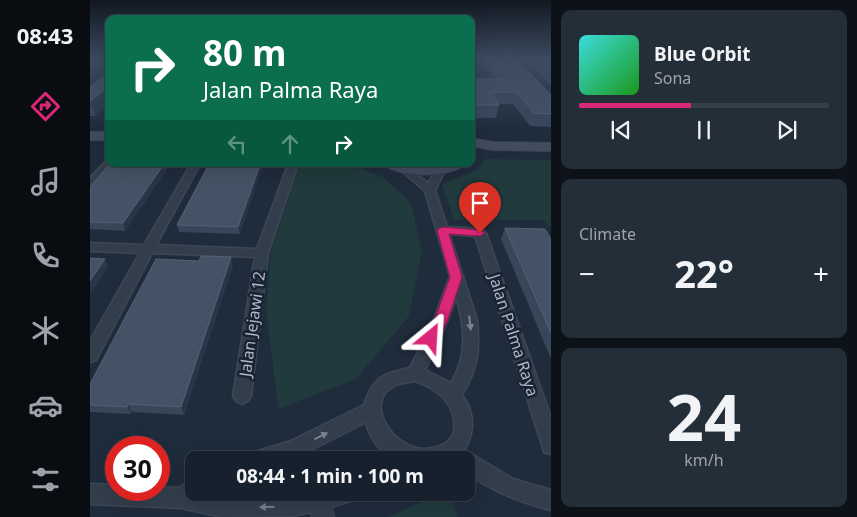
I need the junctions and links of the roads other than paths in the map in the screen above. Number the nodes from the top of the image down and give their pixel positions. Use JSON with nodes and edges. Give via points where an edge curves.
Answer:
{"nodes":[{"id":1,"x":90,"y":136,"type":"edge"},
{"id":2,"x":105,"y":136,"type":"edge"},
{"id":3,"x":90,"y":142,"type":"edge"},
{"id":4,"x":105,"y":143,"type":"edge"},
{"id":5,"x":475,"y":143,"type":"edge"},
{"id":6,"x":551,"y":147,"type":"edge"},
{"id":7,"x":551,"y":154,"type":"edge"},
{"id":8,"x":475,"y":155,"type":"edge"},
{"id":9,"x":105,"y":167,"type":"edge"},
{"id":10,"x":194,"y":167,"type":"edge"},
{"id":11,"x":401,"y":167,"type":"edge"},
{"id":12,"x":449,"y":167,"type":"edge"},
{"id":13,"x":404,"y":168,"type":"junction"},
{"id":14,"x":292,"y":170,"type":"dead end"},
{"id":15,"x":440,"y":170,"type":"junction"},
{"id":16,"x":90,"y":184,"type":"edge"},
{"id":17,"x":430,"y":190,"type":"junction"},
{"id":18,"x":442,"y":230,"type":"junction"},
{"id":19,"x":90,"y":247,"type":"edge"},
{"id":20,"x":149,"y":249,"type":"junction"},
{"id":21,"x":262,"y":253,"type":"junction"},
{"id":22,"x":456,"y":277,"type":"junction"},
{"id":23,"x":90,"y":355,"type":"edge"},
{"id":24,"x":414,"y":374,"type":"junction"},
{"id":25,"x":453,"y":395,"type":"junction"},
{"id":26,"x":242,"y":396,"type":"dead end"},
{"id":27,"x":371,"y":411,"type":"junction"},
{"id":28,"x":551,"y":445,"type":"edge"},
{"id":29,"x":289,"y":451,"type":"edge"},
{"id":30,"x":397,"y":451,"type":"edge"},
{"id":31,"x":461,"y":451,"type":"edge"},
{"id":32,"x":475,"y":468,"type":"edge"},
{"id":33,"x":185,"y":493,"type":"edge"},
{"id":34,"x":90,"y":494,"type":"edge"},
{"id":35,"x":551,"y":500,"type":"edge"},
{"id":36,"x":208,"y":501,"type":"edge"},
{"id":37,"x":335,"y":501,"type":"edge"},
{"id":38,"x":322,"y":509,"type":"edge"}],
"edges":[{"from":1,"to":2,"type":"main road"},
{"from":3,"to":4,"type":"main road"},
{"from":5,"to":6,"type":"main road"},
{"from":7,"to":8,"type":"main road"},
{"from":9,"to":16,"type":"street"},
{"from":10,"to":20,"type":"street"},
{"from":11,"to":13,"type":"main road"},
{"from":12,"to":15,"type":"main road"},
{"from":13,"to":15,"type":"main road"},
{"from":13,"to":17,"type":"street"},
{"from":14,"to":21,"type":"street","name":"Jalan Jejawi 12"},
{"from":15,"to":17,"type":"street"},
{"from":17,"to":18,"type":"street"},
{"from":18,"to":22,"type":"street"},
{"from":18,"to":28,"type":"street","name":"Jalan Palma Raya","via":[[480,233]]},
{"from":19,"to":20,"type":"street"},
{"from":20,"to":21,"type":"street"},
{"from":20,"to":23,"type":"street"},
{"from":21,"to":26,"type":"street","name":"Jalan Jejawi 12"},
{"from":22,"to":24,"type":"street","via":[[440,322]]},
{"from":22,"to":25,"type":"street","one_way":true,"via":[[466,301],[472,343],[468,370]]},
{"from":24,"to":25,"type":"street","via":[[442,385]]},
{"from":24,"to":27,"type":"street","via":[[398,376],[384,383],[375,395]]},
{"from":25,"to":31,"type":"street","via":[[462,409]]},
{"from":29,"to":27,"type":"street","one_way":true},
{"from":27,"to":30,"type":"street","via":[[382,439]]},
{"from":32,"to":35,"type":"street","via":[[499,484],[522,494]]},
{"from":33,"to":34,"type":"street"},
{"from":38,"to":36,"type":"street","one_way":true,"via":[[224,507]]},
{"from":37,"to":38,"type":"street"}]}
